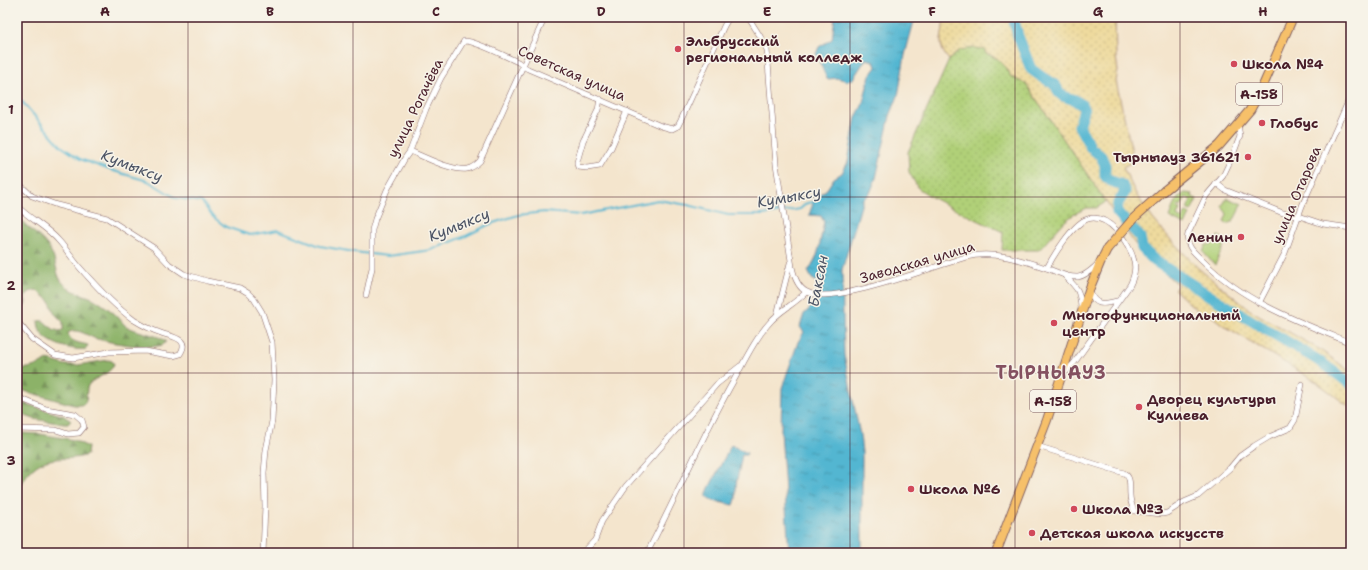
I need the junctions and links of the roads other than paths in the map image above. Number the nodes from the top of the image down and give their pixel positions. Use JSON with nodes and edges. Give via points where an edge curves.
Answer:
{"nodes":[{"id":1,"x":545,"y":17,"type":"edge"},
{"id":2,"x":731,"y":17,"type":"edge"},
{"id":3,"x":748,"y":17,"type":"edge"},
{"id":4,"x":1293,"y":17,"type":"edge"},
{"id":5,"x":462,"y":44,"type":"joint"},
{"id":6,"x":523,"y":66,"type":"junction"},
{"id":7,"x":1351,"y":95,"type":"edge"},
{"id":8,"x":600,"y":99,"type":"junction"},
{"id":9,"x":627,"y":111,"type":"junction"},
{"id":10,"x":1238,"y":125,"type":"junction"},
{"id":11,"x":410,"y":151,"type":"junction"},
{"id":12,"x":17,"y":182,"type":"edge"},
{"id":13,"x":1216,"y":183,"type":"junction"},
{"id":14,"x":17,"y":206,"type":"edge"},
{"id":15,"x":1299,"y":216,"type":"junction"},
{"id":16,"x":1351,"y":228,"type":"edge"},
{"id":17,"x":791,"y":259,"type":"junction"},
{"id":18,"x":1100,"y":263,"type":"junction"},
{"id":19,"x":1047,"y":268,"type":"junction"},
{"id":20,"x":1064,"y":275,"type":"junction"},
{"id":21,"x":1089,"y":290,"type":"junction"},
{"id":22,"x":806,"y":292,"type":"junction"},
{"id":23,"x":366,"y":295,"type":"dead end"},
{"id":24,"x":1118,"y":301,"type":"junction"},
{"id":25,"x":1259,"y":303,"type":"junction"},
{"id":26,"x":1081,"y":314,"type":"junction"},
{"id":27,"x":776,"y":316,"type":"junction"},
{"id":28,"x":17,"y":321,"type":"edge"},
{"id":29,"x":1351,"y":343,"type":"edge"},
{"id":30,"x":743,"y":364,"type":"junction"},
{"id":31,"x":1062,"y":377,"type":"junction"},
{"id":32,"x":1302,"y":384,"type":"dead end"},
{"id":33,"x":17,"y":397,"type":"edge"},
{"id":34,"x":17,"y":429,"type":"edge"},
{"id":35,"x":1037,"y":446,"type":"junction"},
{"id":36,"x":263,"y":553,"type":"edge"},
{"id":37,"x":583,"y":553,"type":"edge"},
{"id":38,"x":647,"y":553,"type":"edge"},
{"id":39,"x":996,"y":553,"type":"edge"}],
"edges":[{"from":1,"to":6,"type":"street"},
{"from":2,"to":9,"type":"street","name":"Советская улица","via":[[724,26],[678,126],[661,126]]},
{"from":3,"to":17,"type":"street","via":[[767,50],[776,164]]},
{"from":4,"to":10,"type":"main road","number":"А-158","via":[[1259,96]]},
{"from":5,"to":6,"type":"street","name":"Советская улица","via":[[466,40],[476,43]]},
{"from":5,"to":11,"type":"street","name":"улица Рогачёва","via":[[441,78]]},
{"from":6,"to":8,"type":"street","name":"Советская улица"},
{"from":6,"to":11,"type":"street","via":[[485,152],[477,164],[462,169]]},
{"from":7,"to":15,"type":"street","name":"улица Отарова"},
{"from":8,"to":9,"type":"street","name":"Советская улица"},
{"from":8,"to":9,"type":"street","via":[[577,162],[578,167],[600,166]]},
{"from":10,"to":13,"type":"street","via":[[1240,136],[1237,146],[1226,170]]},
{"from":10,"to":18,"type":"main road","number":"А-158","bridge":true,"via":[[1212,152],[1151,201],[1107,249]]},
{"from":11,"to":23,"type":"street","name":"улица Рогачёва","via":[[387,190],[375,219],[372,230],[372,268]]},
{"from":12,"to":36,"type":"street","via":[[32,196],[107,218],[154,248],[169,264],[184,274],[240,288],[254,299],[262,312],[272,342],[274,380],[272,421],[264,473]]},
{"from":13,"to":15,"type":"street","via":[[1225,190],[1273,210]]},
{"from":13,"to":25,"type":"street","via":[[1206,196],[1188,234],[1187,242],[1222,278]]},
{"from":14,"to":28,"type":"street","via":[[59,240],[81,269],[125,314],[141,324],[179,339],[183,350],[173,356],[145,351],[109,352],[73,358],[55,355],[32,339]]},
{"from":15,"to":16,"type":"street","via":[[1323,224]]},
{"from":15,"to":25,"type":"street","name":"улица Отарова","via":[[1285,253]]},
{"from":17,"to":22,"type":"street","via":[[797,281]]},
{"from":17,"to":27,"type":"street"},
{"from":18,"to":20,"type":"street","via":[[1082,276]]},
{"from":18,"to":21,"type":"main road","number":"А-158"},
{"from":19,"to":20,"type":"street","name":"Заводская улица"},
{"from":19,"to":22,"type":"street","name":"Заводская улица","via":[[1003,256],[972,256],[844,293]]},
{"from":19,"to":24,"type":"street","via":[[1078,225],[1092,218],[1103,221],[1120,234],[1130,249],[1134,262],[1132,281]]},
{"from":20,"to":26,"type":"street","via":[[1079,291]]},
{"from":21,"to":24,"type":"street","via":[[1098,303]]},
{"from":21,"to":26,"type":"main road","number":"А-158"},
{"from":22,"to":27,"type":"street","via":[[798,301]]},
{"from":24,"to":31,"type":"street"},
{"from":25,"to":29,"type":"street"},
{"from":26,"to":31,"type":"main road","number":"А-158"},
{"from":27,"to":30,"type":"street"},
{"from":30,"to":37,"type":"street","via":[[717,384],[626,486],[602,521],[595,540]]},
{"from":30,"to":38,"type":"street","via":[[712,418]]},
{"from":31,"to":35,"type":"main road","number":"А-158"},
{"from":32,"to":35,"type":"street","via":[[1295,420],[1290,428],[1254,446],[1198,496],[1167,513],[1134,511],[1130,482],[1124,473]]},
{"from":33,"to":34,"type":"street","via":[[46,409],[75,414],[82,420],[84,427],[78,433],[68,434],[56,430]]},
{"from":35,"to":39,"type":"main road","number":"А-158"}]}
